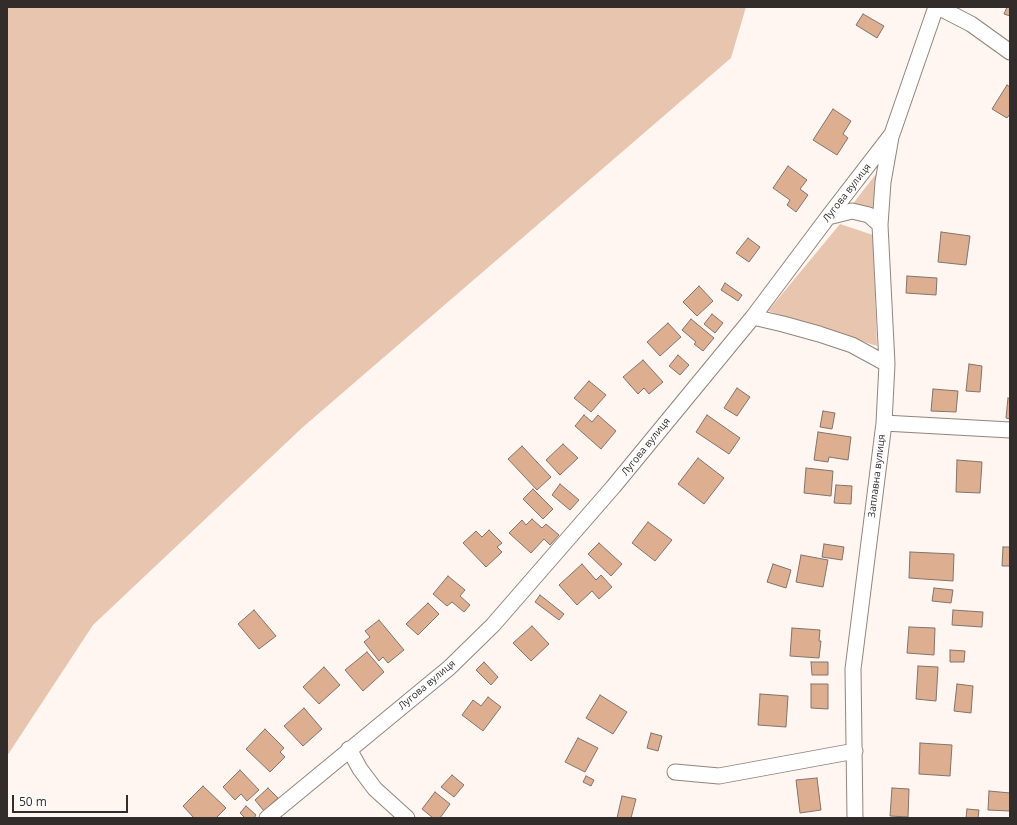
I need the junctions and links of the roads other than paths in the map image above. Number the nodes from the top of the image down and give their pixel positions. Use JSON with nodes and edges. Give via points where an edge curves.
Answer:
{"nodes":[{"id":1,"x":937,"y":7,"type":"edge"},
{"id":2,"x":1010,"y":52,"type":"edge"},
{"id":3,"x":892,"y":134,"type":"junction"},
{"id":4,"x":828,"y":217,"type":"junction"},
{"id":5,"x":880,"y":225,"type":"junction"},
{"id":6,"x":753,"y":317,"type":"junction"},
{"id":7,"x":887,"y":364,"type":"junction"},
{"id":8,"x":884,"y":423,"type":"junction"},
{"id":9,"x":1010,"y":430,"type":"edge"},
{"id":10,"x":349,"y":749,"type":"junction"},
{"id":11,"x":855,"y":752,"type":"junction"},
{"id":12,"x":675,"y":772,"type":"dead end"},
{"id":13,"x":267,"y":818,"type":"edge"},
{"id":14,"x":407,"y":818,"type":"edge"},
{"id":15,"x":854,"y":818,"type":"edge"}],
"edges":[{"from":1,"to":2,"type":"street","via":[[971,24]]},
{"from":1,"to":3,"type":"street","name":"Лугова вулиця"},
{"from":3,"to":4,"type":"street","name":"Лугова вулиця"},
{"from":3,"to":5,"type":"street","name":"Заплавна вулиця","via":[[883,182]]},
{"from":4,"to":5,"type":"street","via":[[852,211],[869,215]]},
{"from":4,"to":6,"type":"street","name":"Лугова вулиця"},
{"from":5,"to":7,"type":"street","name":"Заплавна вулиця"},
{"from":6,"to":7,"type":"street","via":[[852,345]]},
{"from":6,"to":10,"type":"street","name":"Лугова вулиця","via":[[614,486],[493,625],[449,668]]},
{"from":7,"to":8,"type":"street","name":"Заплавна вулиця"},
{"from":8,"to":9,"type":"street"},
{"from":8,"to":11,"type":"street","name":"Заплавна вулиця","via":[[853,669]]},
{"from":10,"to":13,"type":"street","name":"Лугова вулиця"},
{"from":10,"to":14,"type":"street","via":[[375,789]]},
{"from":11,"to":12,"type":"street","via":[[719,776]]},
{"from":11,"to":15,"type":"street","name":"Заплавна вулиця"}]}
